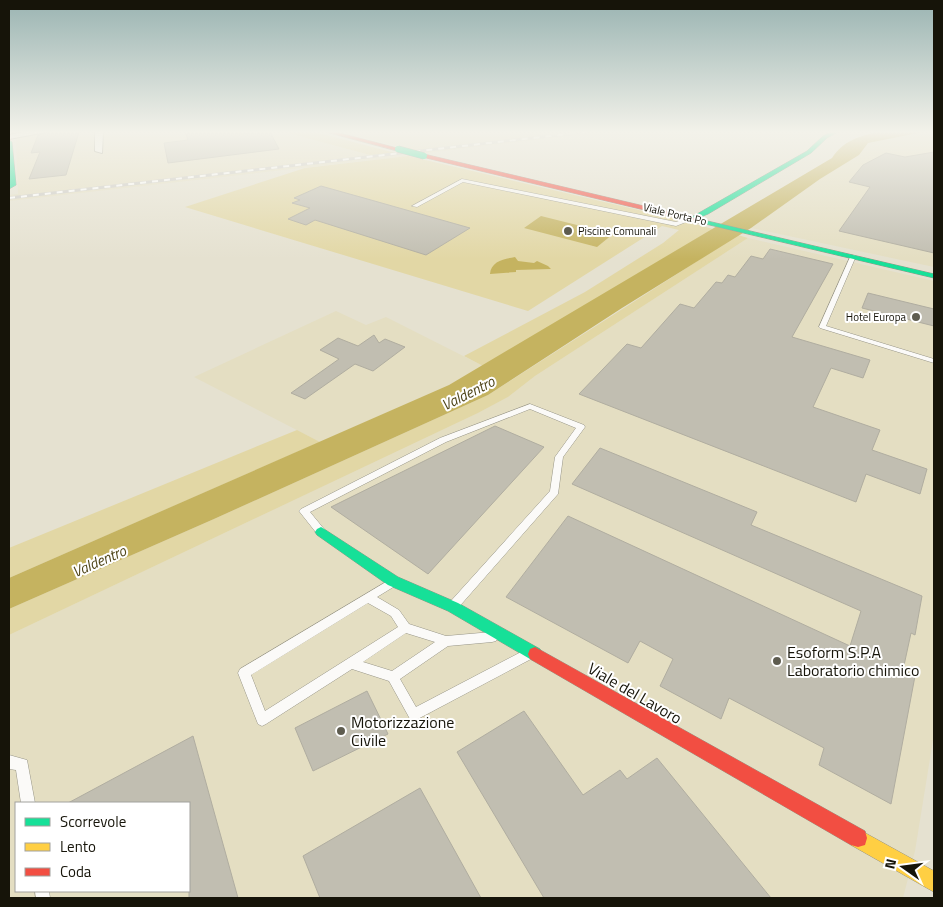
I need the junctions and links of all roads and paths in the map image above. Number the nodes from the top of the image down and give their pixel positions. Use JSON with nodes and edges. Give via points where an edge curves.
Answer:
{"nodes":[{"id":1,"x":11,"y":174,"type":"edge"},
{"id":2,"x":504,"y":174,"type":"edge"},
{"id":3,"x":771,"y":174,"type":"edge"},
{"id":4,"x":9,"y":187,"type":"edge"},
{"id":5,"x":416,"y":206,"type":"dead end"},
{"id":6,"x":693,"y":218,"type":"junction"},
{"id":7,"x":853,"y":256,"type":"junction"},
{"id":8,"x":934,"y":276,"type":"edge"},
{"id":9,"x":934,"y":361,"type":"edge"},
{"id":10,"x":322,"y":532,"type":"joint"},
{"id":11,"x":393,"y":581,"type":"junction"},
{"id":12,"x":368,"y":597,"type":"junction"},
{"id":13,"x":452,"y":607,"type":"junction"},
{"id":14,"x":405,"y":628,"type":"junction"},
{"id":15,"x":503,"y":636,"type":"junction"},
{"id":16,"x":446,"y":641,"type":"junction"},
{"id":17,"x":531,"y":652,"type":"junction"},
{"id":18,"x":350,"y":663,"type":"junction"},
{"id":19,"x":393,"y":677,"type":"junction"},
{"id":20,"x":9,"y":762,"type":"edge"},
{"id":21,"x":28,"y":802,"type":"edge"},
{"id":22,"x":934,"y":882,"type":"edge"}],
"edges":[{"from":1,"to":4,"type":"street","via":[[12,185]]},
{"from":2,"to":6,"type":"street","name":"Viale Porta Po","bridge":true},
{"from":3,"to":6,"type":"street","via":[[706,214]]},
{"from":5,"to":6,"type":"lane","via":[[462,180],[671,224]]},
{"from":6,"to":7,"type":"street","name":"Viale Porta Po"},
{"from":7,"to":8,"type":"street","name":"Viale Porta Po"},
{"from":7,"to":9,"type":"lane","via":[[822,328]]},
{"from":10,"to":11,"type":"street","name":"Viale del Lavoro"},
{"from":10,"to":13,"type":"lane","via":[[304,511],[442,440],[530,406],[581,427],[560,457],[555,492]]},
{"from":11,"to":12,"type":"lane"},
{"from":11,"to":13,"type":"street","name":"Viale del Lavoro"},
{"from":12,"to":14,"type":"lane","via":[[395,613]]},
{"from":12,"to":18,"type":"lane","via":[[244,673],[262,720]]},
{"from":13,"to":15,"type":"street","name":"Viale del Lavoro"},
{"from":14,"to":16,"type":"lane"},
{"from":14,"to":18,"type":"lane"},
{"from":15,"to":16,"type":"lane"},
{"from":15,"to":17,"type":"street","name":"Viale del Lavoro"},
{"from":16,"to":19,"type":"lane"},
{"from":17,"to":19,"type":"lane","via":[[414,715]]},
{"from":17,"to":22,"type":"street","name":"Viale del Lavoro"},
{"from":18,"to":19,"type":"lane"},
{"from":20,"to":21,"type":"lane","via":[[22,765]]}]}
